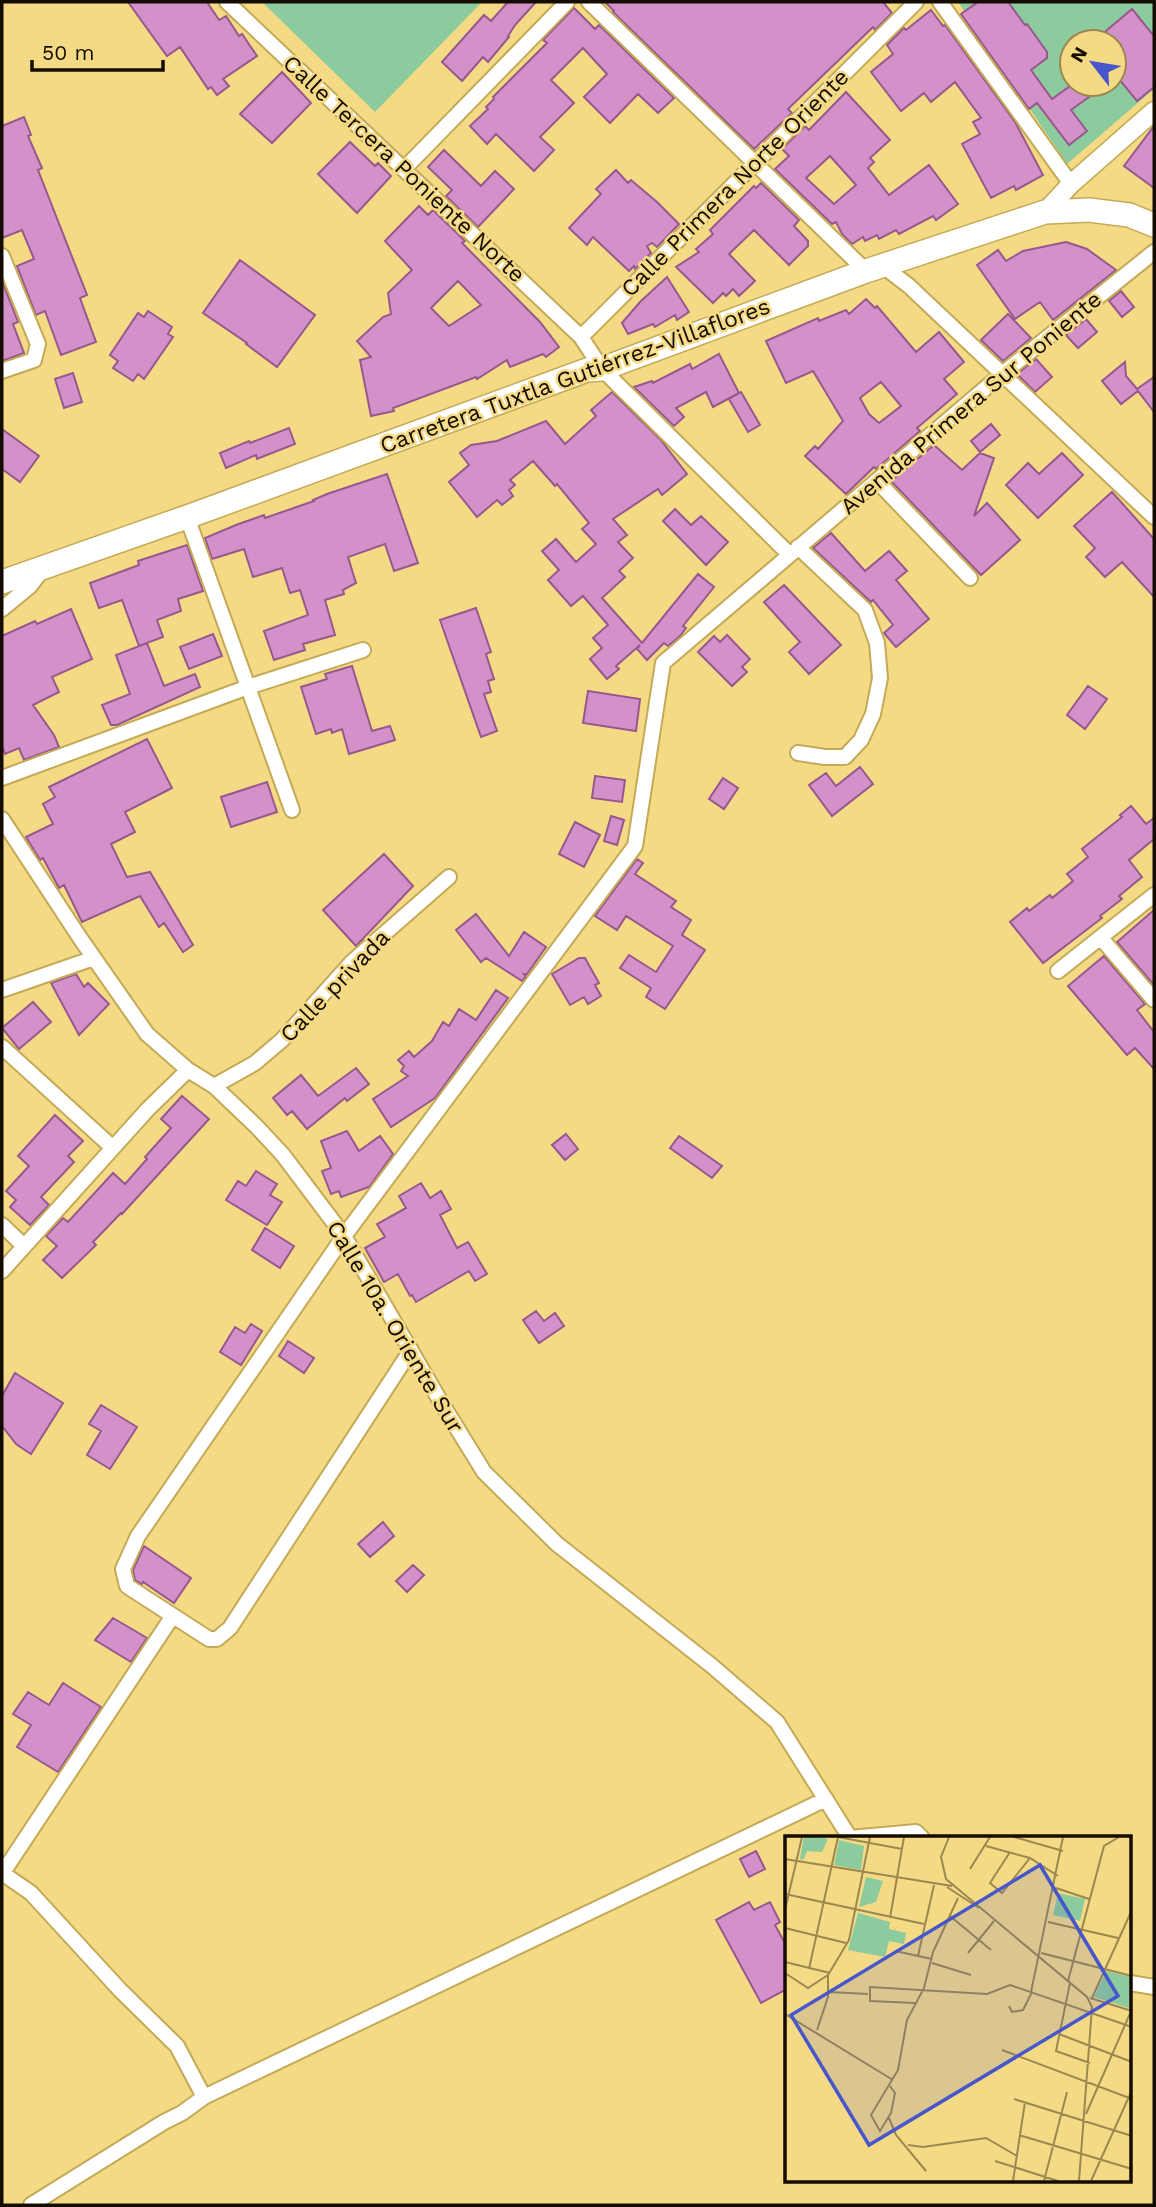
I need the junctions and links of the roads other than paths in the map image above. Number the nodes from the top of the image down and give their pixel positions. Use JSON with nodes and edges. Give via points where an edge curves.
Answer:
{"nodes":[{"id":1,"x":227,"y":2,"type":"edge"},
{"id":2,"x":567,"y":2,"type":"edge"},
{"id":3,"x":589,"y":2,"type":"edge"},
{"id":4,"x":916,"y":2,"type":"edge"},
{"id":5,"x":940,"y":2,"type":"edge"},
{"id":6,"x":1154,"y":111,"type":"edge"},
{"id":7,"x":756,"y":163,"type":"junction"},
{"id":8,"x":404,"y":169,"type":"junction"},
{"id":9,"x":1071,"y":184,"type":"junction"},
{"id":10,"x":1045,"y":212,"type":"junction"},
{"id":11,"x":1154,"y":225,"type":"edge"},
{"id":12,"x":1154,"y":252,"type":"edge"},
{"id":13,"x":2,"y":256,"type":"edge"},
{"id":14,"x":874,"y":269,"type":"junction"},
{"id":15,"x":581,"y":337,"type":"junction"},
{"id":16,"x":602,"y":369,"type":"junction"},
{"id":17,"x":2,"y":371,"type":"edge"},
{"id":18,"x":1002,"y":374,"type":"junction"},
{"id":19,"x":877,"y":481,"type":"junction"},
{"id":20,"x":187,"y":517,"type":"junction"},
{"id":21,"x":1154,"y":517,"type":"edge"},
{"id":22,"x":794,"y":551,"type":"junction"},
{"id":23,"x":45,"y":566,"type":"junction"},
{"id":24,"x":970,"y":578,"type":"dead end"},
{"id":25,"x":2,"y":582,"type":"edge"},
{"id":26,"x":2,"y":609,"type":"edge"},
{"id":27,"x":363,"y":650,"type":"dead end"},
{"id":28,"x":248,"y":687,"type":"junction"},
{"id":29,"x":798,"y":753,"type":"dead end"},
{"id":30,"x":2,"y":778,"type":"edge"},
{"id":31,"x":292,"y":810,"type":"dead end"},
{"id":32,"x":2,"y":819,"type":"edge"},
{"id":33,"x":449,"y":877,"type":"dead end"},
{"id":34,"x":1154,"y":895,"type":"edge"},
{"id":35,"x":1101,"y":938,"type":"junction"},
{"id":36,"x":94,"y":958,"type":"junction"},
{"id":37,"x":1058,"y":971,"type":"dead end"},
{"id":38,"x":2,"y":990,"type":"edge"},
{"id":39,"x":1154,"y":1000,"type":"edge"},
{"id":40,"x":2,"y":1047,"type":"edge"},
{"id":41,"x":188,"y":1070,"type":"junction"},
{"id":42,"x":214,"y":1086,"type":"junction"},
{"id":43,"x":113,"y":1148,"type":"junction"},
{"id":44,"x":2,"y":1225,"type":"edge"},
{"id":45,"x":344,"y":1236,"type":"junction"},
{"id":46,"x":24,"y":1246,"type":"junction"},
{"id":47,"x":2,"y":1271,"type":"edge"},
{"id":48,"x":411,"y":1350,"type":"junction"},
{"id":49,"x":172,"y":1616,"type":"junction"},
{"id":50,"x":826,"y":1799,"type":"junction"},
{"id":51,"x":849,"y":1836,"type":"edge"},
{"id":52,"x":872,"y":1836,"type":"edge"},
{"id":53,"x":920,"y":1836,"type":"edge"},
{"id":54,"x":2,"y":1873,"type":"edge"},
{"id":55,"x":1132,"y":1983,"type":"edge"},
{"id":56,"x":1154,"y":1987,"type":"edge"},
{"id":57,"x":204,"y":2097,"type":"junction"},
{"id":58,"x":31,"y":2205,"type":"edge"}],
"edges":[{"from":1,"to":8,"type":"street","name":"Calle Tercera Poniente Norte"},
{"from":2,"to":8,"type":"street"},
{"from":3,"to":7,"type":"street"},
{"from":4,"to":7,"type":"street","name":"Calle Primera Norte Oriente"},
{"from":5,"to":9,"type":"street"},
{"from":6,"to":9,"type":"street"},
{"from":7,"to":14,"type":"street"},
{"from":7,"to":15,"type":"street","name":"Calle Primera Norte Oriente"},
{"from":8,"to":15,"type":"street","name":"Calle Tercera Poniente Norte"},
{"from":9,"to":10,"type":"street"},
{"from":10,"to":11,"type":"main road","name":"Carretera Tuxtla Gutiérrez-Villaflores","via":[[1089,210],[1129,215]]},
{"from":10,"to":14,"type":"main road","name":"Carretera Tuxtla Gutiérrez-Villaflores"},
{"from":12,"to":18,"type":"street","name":"Avenida Primera Sur Poniente"},
{"from":13,"to":17,"type":"street","via":[[38,344],[34,360]]},
{"from":14,"to":16,"type":"main road","name":"Carretera Tuxtla Gutiérrez-Villaflores"},
{"from":14,"to":18,"type":"street","via":[[909,286]]},
{"from":15,"to":16,"type":"street"},
{"from":16,"to":20,"type":"main road","name":"Carretera Tuxtla Gutiérrez-Villaflores","via":[[587,370]]},
{"from":16,"to":22,"type":"street"},
{"from":18,"to":19,"type":"street","name":"Avenida Primera Sur Poniente"},
{"from":18,"to":21,"type":"street"},
{"from":19,"to":22,"type":"street","name":"Avenida Primera Sur Poniente"},
{"from":19,"to":24,"type":"street"},
{"from":20,"to":23,"type":"main road","name":"Carretera Tuxtla Gutiérrez-Villaflores"},
{"from":20,"to":28,"type":"street"},
{"from":22,"to":29,"type":"street","via":[[865,610],[877,643],[880,678],[873,714],[861,740],[845,757]]},
{"from":22,"to":45,"type":"street","name":"Avenida Primera Sur Poniente","via":[[663,663],[635,846]]},
{"from":23,"to":25,"type":"main road","name":"Carretera Tuxtla Gutiérrez-Villaflores"},
{"from":23,"to":26,"type":"street","via":[[30,586]]},
{"from":27,"to":28,"type":"street"},
{"from":28,"to":30,"type":"street"},
{"from":28,"to":31,"type":"street"},
{"from":32,"to":36,"type":"street","name":"Calle 10a. Oriente Sur"},
{"from":33,"to":42,"type":"street","name":"Calle privada","via":[[352,962],[282,1040],[255,1063]]},
{"from":34,"to":35,"type":"street"},
{"from":35,"to":37,"type":"street"},
{"from":35,"to":39,"type":"street"},
{"from":36,"to":38,"type":"street"},
{"from":36,"to":41,"type":"street","name":"Calle 10a. Oriente Sur","via":[[147,1034]]},
{"from":40,"to":43,"type":"street"},
{"from":41,"to":42,"type":"street","name":"Calle 10a. Oriente Sur"},
{"from":41,"to":43,"type":"street"},
{"from":42,"to":45,"type":"street","name":"Calle 10a. Oriente Sur","via":[[283,1156]]},
{"from":43,"to":46,"type":"street"},
{"from":44,"to":46,"type":"street"},
{"from":45,"to":48,"type":"street","name":"Calle 10a. Oriente Sur"},
{"from":45,"to":49,"type":"street","name":"Avenida Primera Sur Poniente","via":[[138,1536],[123,1569],[127,1586]]},
{"from":46,"to":47,"type":"street"},
{"from":48,"to":49,"type":"street","name":"Avenida Primera Sur Poniente","via":[[230,1628],[217,1639],[209,1639]]},
{"from":48,"to":50,"type":"street","name":"Calle 10a. Oriente Sur","via":[[484,1472],[556,1544],[777,1722]]},
{"from":49,"to":54,"type":"street"},
{"from":50,"to":51,"type":"street","name":"Calle 10a. Oriente Sur"},
{"from":50,"to":57,"type":"street"},
{"from":52,"to":53,"type":"street","via":[[916,1832]]},
{"from":54,"to":57,"type":"street","via":[[31,1893],[177,2046]]},
{"from":55,"to":56,"type":"street"},
{"from":57,"to":58,"type":"street"}]}
